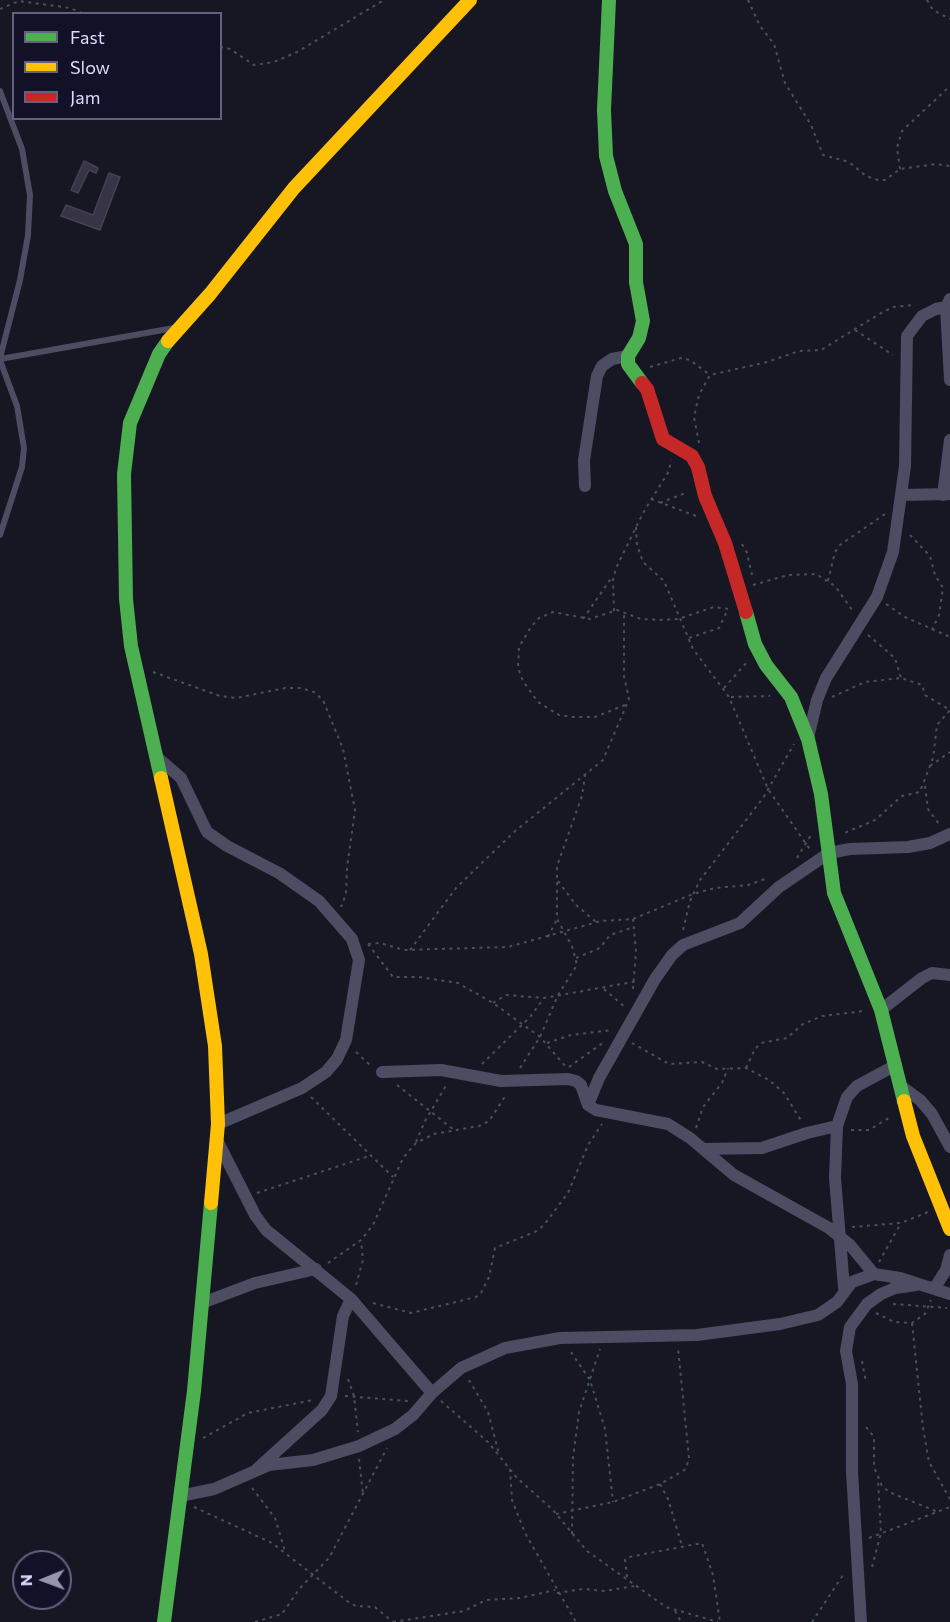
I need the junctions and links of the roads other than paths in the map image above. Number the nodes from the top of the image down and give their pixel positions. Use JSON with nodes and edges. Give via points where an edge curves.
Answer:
{"nodes":[{"id":1,"x":470,"y":0,"type":"edge"},
{"id":2,"x":609,"y":0,"type":"edge"},
{"id":3,"x":0,"y":91,"type":"edge"},
{"id":4,"x":944,"y":305,"type":"edge"},
{"id":5,"x":178,"y":328,"type":"junction"},
{"id":6,"x":628,"y":356,"type":"junction"},
{"id":7,"x":0,"y":359,"type":"edge"},
{"id":8,"x":950,"y":380,"type":"edge"},
{"id":9,"x":950,"y":440,"type":"edge"},
{"id":10,"x":585,"y":486,"type":"dead end"},
{"id":11,"x":901,"y":495,"type":"junction"},
{"id":12,"x":946,"y":495,"type":"edge"},
{"id":13,"x":0,"y":535,"type":"edge"},
{"id":14,"x":806,"y":735,"type":"junction"},
{"id":15,"x":158,"y":758,"type":"junction"},
{"id":16,"x":950,"y":834,"type":"edge"},
{"id":17,"x":825,"y":854,"type":"junction"},
{"id":18,"x":950,"y":975,"type":"edge"},
{"id":19,"x":880,"y":1010,"type":"junction"},
{"id":20,"x":896,"y":1065,"type":"junction"},
{"id":21,"x":382,"y":1072,"type":"road end"},
{"id":22,"x":901,"y":1086,"type":"junction"},
{"id":23,"x":588,"y":1105,"type":"junction"},
{"id":24,"x":218,"y":1124,"type":"junction"},
{"id":25,"x":837,"y":1126,"type":"junction"},
{"id":26,"x":218,"y":1142,"type":"junction"},
{"id":27,"x":950,"y":1147,"type":"edge"},
{"id":28,"x":703,"y":1149,"type":"junction"},
{"id":29,"x":950,"y":1229,"type":"edge"},
{"id":30,"x":839,"y":1231,"type":"junction"},
{"id":31,"x":950,"y":1255,"type":"edge"},
{"id":32,"x":316,"y":1269,"type":"junction"},
{"id":33,"x":873,"y":1273,"type":"junction"},
{"id":34,"x":920,"y":1285,"type":"junction"},
{"id":35,"x":844,"y":1288,"type":"junction"},
{"id":36,"x":934,"y":1289,"type":"junction"},
{"id":37,"x":950,"y":1294,"type":"edge"},
{"id":38,"x":351,"y":1297,"type":"junction"},
{"id":39,"x":202,"y":1303,"type":"junction"},
{"id":40,"x":432,"y":1393,"type":"junction"},
{"id":41,"x":256,"y":1470,"type":"junction"},
{"id":42,"x":179,"y":1498,"type":"junction"},
{"id":43,"x":164,"y":1622,"type":"edge"},
{"id":44,"x":861,"y":1622,"type":"edge"}],
"edges":[{"from":1,"to":5,"type":"street","via":[[294,188]]},
{"from":2,"to":6,"type":"street","via":[[606,156],[636,244],[636,282],[643,321],[639,338]]},
{"from":3,"to":7,"type":"lane","via":[[22,149],[30,195],[20,280]]},
{"from":4,"to":8,"type":"street"},
{"from":4,"to":11,"type":"street","via":[[922,316],[907,336]]},
{"from":5,"to":7,"type":"lane"},
{"from":5,"to":15,"type":"street","via":[[159,354],[130,423],[124,474],[126,599],[136,668]]},
{"from":6,"to":10,"type":"street","via":[[612,359],[597,376],[584,460]]},
{"from":6,"to":14,"type":"street","via":[[628,364],[646,389],[663,439],[692,456],[725,543],[758,651],[791,697]]},
{"from":7,"to":13,"type":"lane","via":[[24,431],[22,467]]},
{"from":9,"to":12,"type":"street"},
{"from":11,"to":12,"type":"street"},
{"from":11,"to":14,"type":"street","via":[[893,552],[877,597],[836,659]]},
{"from":14,"to":17,"type":"street","via":[[821,794]]},
{"from":15,"to":24,"type":"street","via":[[208,995],[215,1046]]},
{"from":15,"to":24,"type":"street","via":[[181,778],[207,832],[279,873],[320,902],[352,939],[359,960],[346,1040],[326,1072],[302,1088]]},
{"from":16,"to":17,"type":"street","via":[[908,847]]},
{"from":17,"to":19,"type":"street","via":[[834,893]]},
{"from":17,"to":23,"type":"street","via":[[740,923],[683,945],[672,955],[622,1036]]},
{"from":18,"to":19,"type":"street","via":[[932,973],[922,978]]},
{"from":19,"to":20,"type":"street"},
{"from":20,"to":22,"type":"street"},
{"from":20,"to":25,"type":"street","via":[[857,1086],[847,1097]]},
{"from":21,"to":23,"type":"street","via":[[441,1070],[512,1082],[568,1079],[581,1085]]},
{"from":22,"to":27,"type":"street","via":[[932,1114]]},
{"from":22,"to":29,"type":"street","via":[[924,1167]]},
{"from":23,"to":28,"type":"street","via":[[668,1124]]},
{"from":24,"to":26,"type":"street"},
{"from":25,"to":28,"type":"street","via":[[762,1148]]},
{"from":25,"to":30,"type":"street"},
{"from":26,"to":32,"type":"street","via":[[266,1230]]},
{"from":26,"to":39,"type":"street"},
{"from":28,"to":30,"type":"street","via":[[734,1175]]},
{"from":30,"to":33,"type":"street"},
{"from":30,"to":35,"type":"street"},
{"from":31,"to":36,"type":"street"},
{"from":32,"to":38,"type":"street"},
{"from":32,"to":39,"type":"street","via":[[255,1283]]},
{"from":33,"to":34,"type":"street"},
{"from":33,"to":35,"type":"street"},
{"from":34,"to":36,"type":"street"},
{"from":34,"to":44,"type":"street","via":[[880,1294],[850,1327],[846,1351],[852,1384]]},
{"from":35,"to":40,"type":"street","via":[[837,1302],[818,1315],[733,1331],[560,1338],[505,1348],[460,1368]]},
{"from":36,"to":37,"type":"street"},
{"from":38,"to":40,"type":"street"},
{"from":38,"to":41,"type":"street","via":[[343,1316],[331,1396],[322,1410]]},
{"from":39,"to":42,"type":"street"},
{"from":40,"to":41,"type":"street","via":[[395,1429],[359,1446],[313,1460]]},
{"from":41,"to":42,"type":"street","via":[[214,1489]]},
{"from":42,"to":43,"type":"street"}]}
